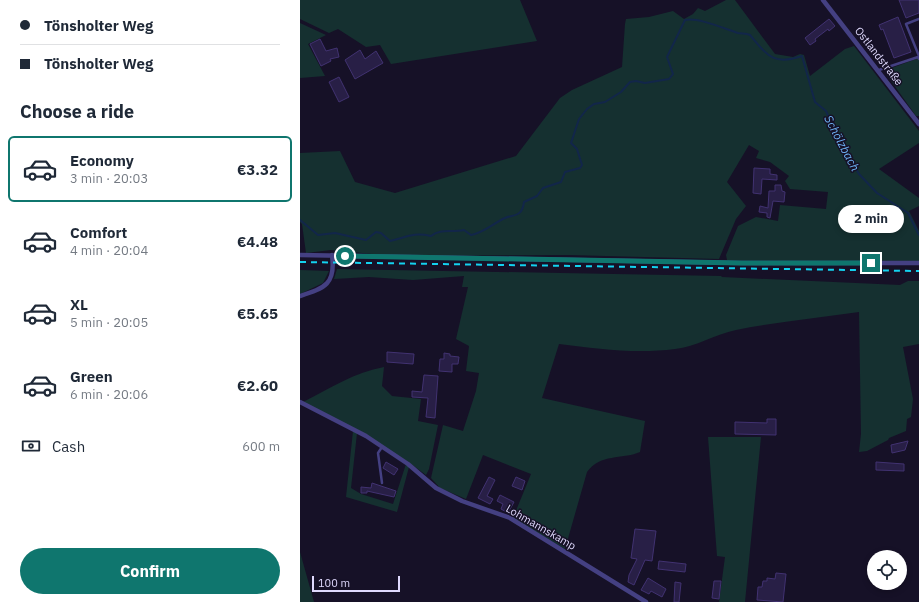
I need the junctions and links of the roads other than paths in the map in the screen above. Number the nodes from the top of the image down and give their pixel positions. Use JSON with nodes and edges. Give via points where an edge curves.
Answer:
{"nodes":[{"id":1,"x":823,"y":0,"type":"edge"},
{"id":2,"x":919,"y":19,"type":"edge"},
{"id":3,"x":919,"y":57,"type":"edge"},
{"id":4,"x":879,"y":70,"type":"junction"},
{"id":5,"x":918,"y":121,"type":"edge"},
{"id":6,"x":300,"y":255,"type":"edge"},
{"id":7,"x":332,"y":255,"type":"junction"},
{"id":8,"x":919,"y":263,"type":"edge"},
{"id":9,"x":300,"y":296,"type":"edge"},
{"id":10,"x":300,"y":402,"type":"edge"},
{"id":11,"x":382,"y":446,"type":"junction"},
{"id":12,"x":382,"y":483,"type":"dead end"},
{"id":13,"x":646,"y":602,"type":"edge"}],
"edges":[{"from":1,"to":4,"type":"street","name":"Ostlandstraße"},
{"from":2,"to":3,"type":"lane","via":[[906,24]]},
{"from":3,"to":4,"type":"lane"},
{"from":4,"to":5,"type":"street","name":"Ostlandstraße"},
{"from":6,"to":7,"type":"street"},
{"from":7,"to":8,"type":"street","via":[[742,263]]},
{"from":7,"to":9,"type":"street","via":[[332,276],[326,286]]},
{"from":10,"to":11,"type":"street","name":"Lohmannskamp"},
{"from":11,"to":12,"type":"lane","via":[[378,454]]},
{"from":11,"to":13,"type":"street","name":"Lohmannskamp","via":[[436,488],[462,501],[510,518]]}]}
